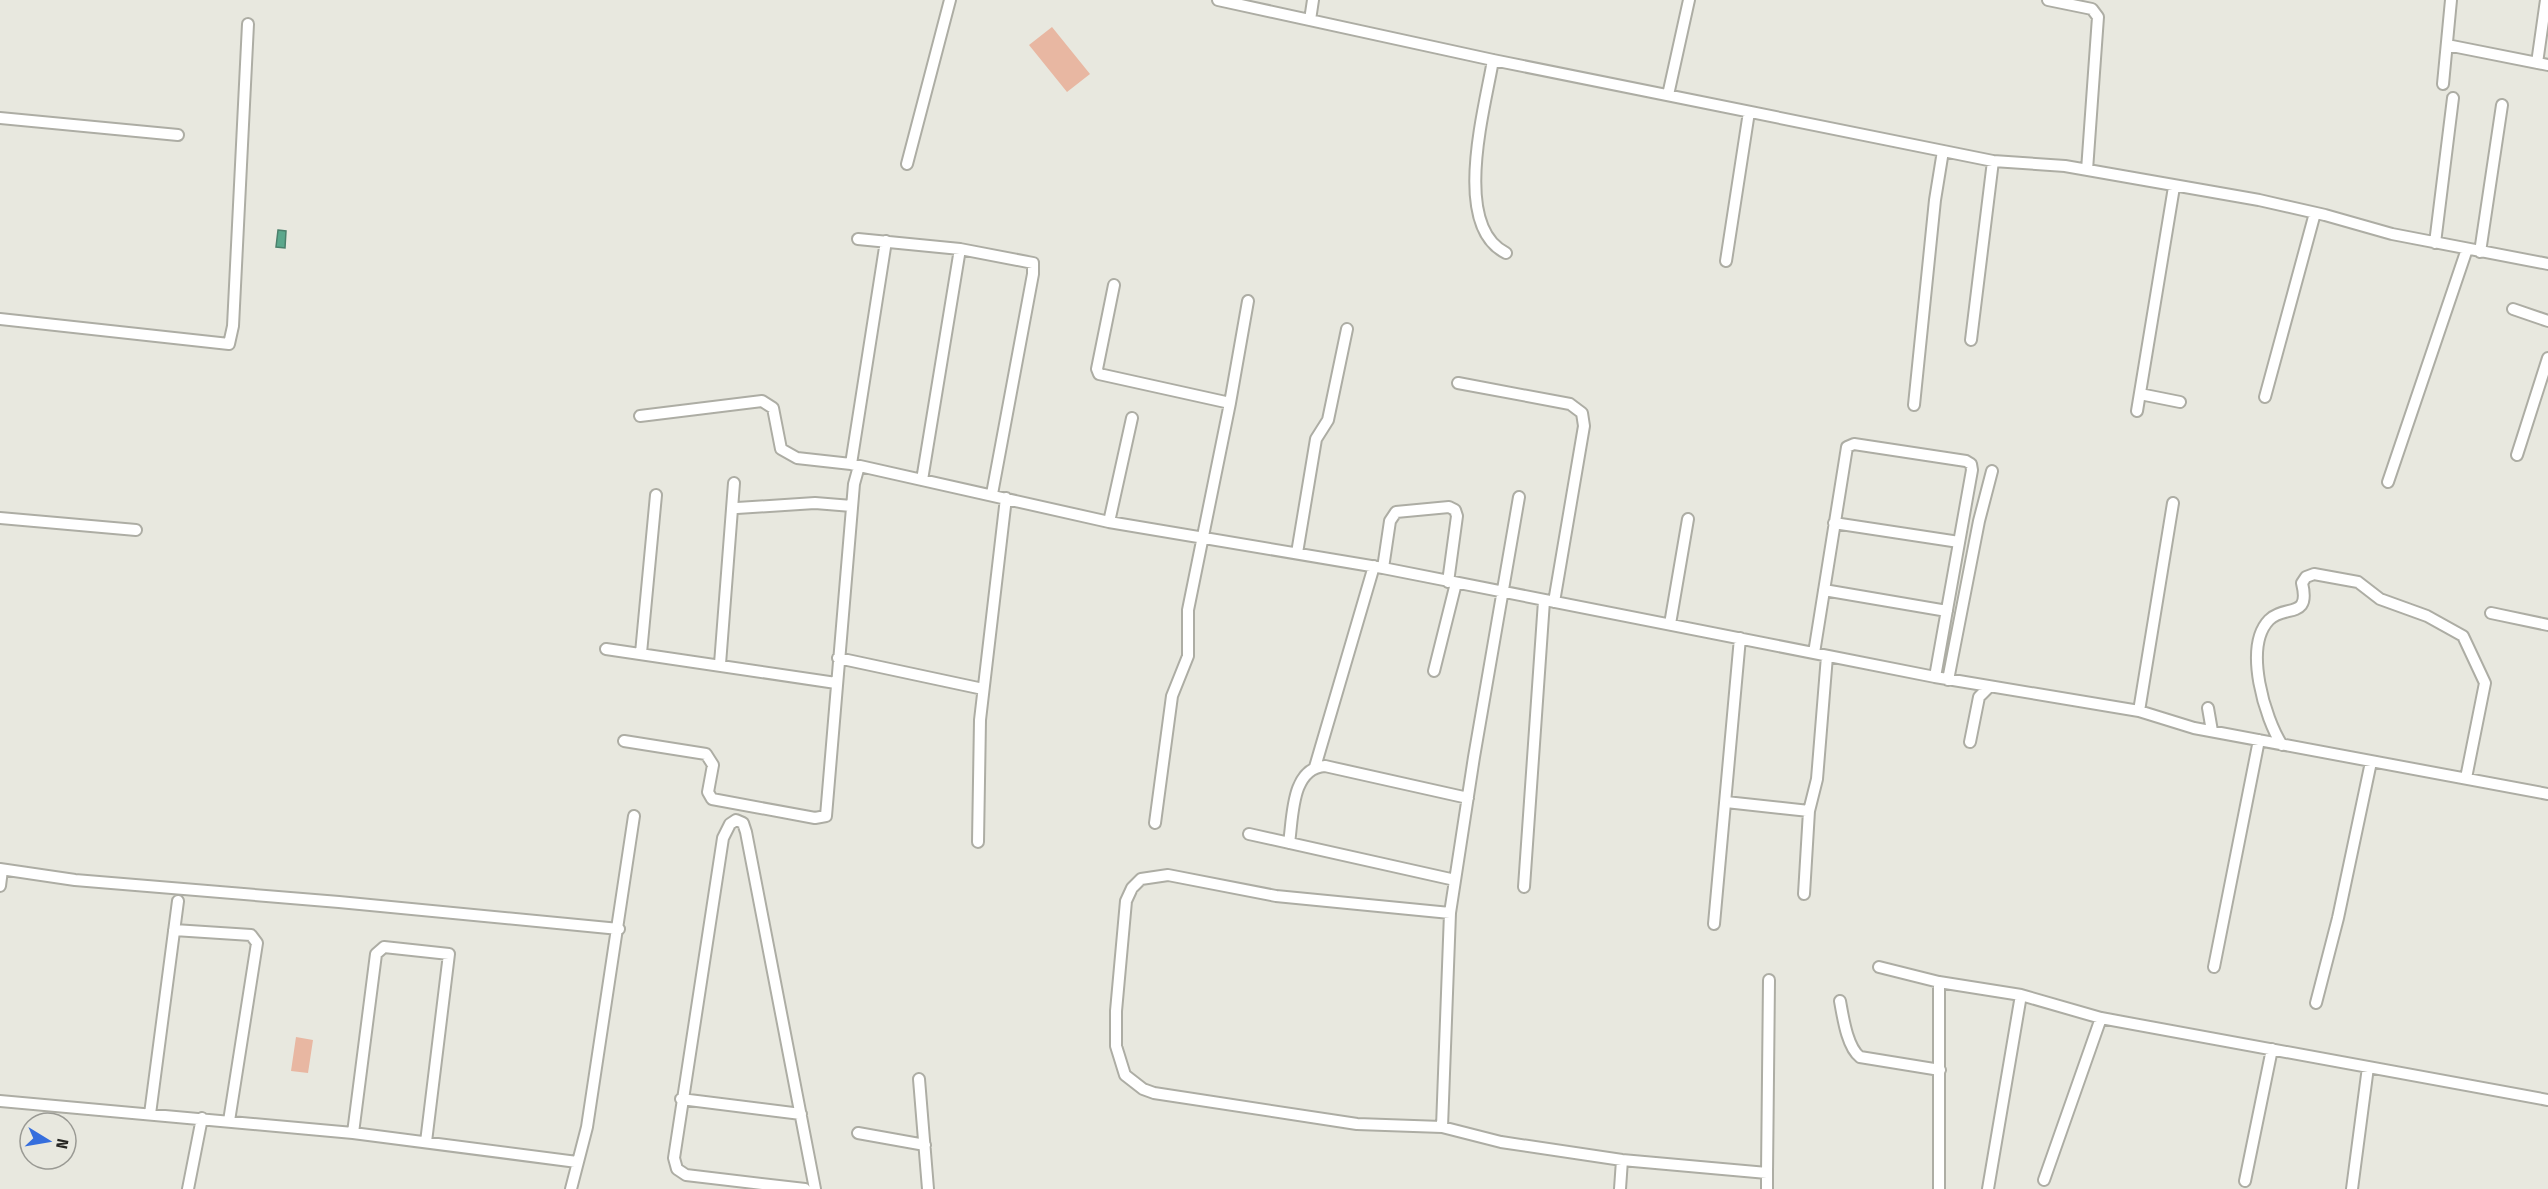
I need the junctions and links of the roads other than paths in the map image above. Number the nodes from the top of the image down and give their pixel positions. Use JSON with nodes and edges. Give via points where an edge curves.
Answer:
{"nodes":[{"id":1,"x":950,"y":0,"type":"edge"},
{"id":2,"x":1218,"y":0,"type":"edge"},
{"id":3,"x":1313,"y":0,"type":"edge"},
{"id":4,"x":1687,"y":0,"type":"edge"},
{"id":5,"x":2048,"y":0,"type":"edge"},
{"id":6,"x":2451,"y":0,"type":"edge"},
{"id":7,"x":2546,"y":0,"type":"edge"},
{"id":8,"x":1310,"y":20,"type":"junction"},
{"id":9,"x":248,"y":24,"type":"dead end"},
{"id":10,"x":2447,"y":45,"type":"junction"},
{"id":11,"x":1493,"y":60,"type":"junction"},
{"id":12,"x":2542,"y":64,"type":"edge"},
{"id":13,"x":2443,"y":84,"type":"dead end"},
{"id":14,"x":1668,"y":95,"type":"junction"},
{"id":15,"x":2453,"y":98,"type":"dead end"},
{"id":16,"x":2502,"y":105,"type":"dead end"},
{"id":17,"x":1749,"y":112,"type":"junction"},
{"id":18,"x":0,"y":118,"type":"edge"},
{"id":19,"x":178,"y":135,"type":"dead end"},
{"id":20,"x":1943,"y":151,"type":"junction"},
{"id":21,"x":1993,"y":161,"type":"junction"},
{"id":22,"x":907,"y":164,"type":"dead end"},
{"id":23,"x":2087,"y":170,"type":"junction"},
{"id":24,"x":2174,"y":187,"type":"junction"},
{"id":25,"x":2315,"y":213,"type":"junction"},
{"id":26,"x":858,"y":239,"type":"dead end"},
{"id":27,"x":886,"y":241,"type":"junction"},
{"id":28,"x":2434,"y":243,"type":"junction"},
{"id":29,"x":960,"y":249,"type":"junction"},
{"id":30,"x":2468,"y":249,"type":"junction"},
{"id":31,"x":2480,"y":252,"type":"junction"},
{"id":32,"x":1506,"y":253,"type":"dead end"},
{"id":33,"x":1726,"y":261,"type":"dead end"},
{"id":34,"x":2548,"y":264,"type":"edge"},
{"id":35,"x":1114,"y":285,"type":"dead end"},
{"id":36,"x":1248,"y":301,"type":"dead end"},
{"id":37,"x":2513,"y":309,"type":"dead end"},
{"id":38,"x":0,"y":319,"type":"edge"},
{"id":39,"x":2548,"y":321,"type":"edge"},
{"id":40,"x":1347,"y":328,"type":"dead end"},
{"id":41,"x":1971,"y":340,"type":"dead end"},
{"id":42,"x":2548,"y":358,"type":"edge"},
{"id":43,"x":1458,"y":383,"type":"dead end"},
{"id":44,"x":2140,"y":394,"type":"junction"},
{"id":45,"x":2265,"y":398,"type":"dead end"},
{"id":46,"x":2180,"y":402,"type":"dead end"},
{"id":47,"x":1230,"y":403,"type":"junction"},
{"id":48,"x":1914,"y":405,"type":"dead end"},
{"id":49,"x":2137,"y":411,"type":"dead end"},
{"id":50,"x":640,"y":416,"type":"dead end"},
{"id":51,"x":1132,"y":418,"type":"dead end"},
{"id":52,"x":2517,"y":455,"type":"dead end"},
{"id":53,"x":855,"y":465,"type":"junction"},
{"id":54,"x":1992,"y":471,"type":"dead end"},
{"id":55,"x":922,"y":480,"type":"junction"},
{"id":56,"x":2388,"y":482,"type":"dead end"},
{"id":57,"x":734,"y":483,"type":"dead end"},
{"id":58,"x":992,"y":494,"type":"junction"},
{"id":59,"x":656,"y":495,"type":"dead end"},
{"id":60,"x":1519,"y":497,"type":"dead end"},
{"id":61,"x":1006,"y":498,"type":"junction"},
{"id":62,"x":2174,"y":503,"type":"dead end"},
{"id":63,"x":852,"y":506,"type":"junction"},
{"id":64,"x":737,"y":508,"type":"dead end"},
{"id":65,"x":0,"y":518,"type":"edge"},
{"id":66,"x":1688,"y":519,"type":"dead end"},
{"id":67,"x":1109,"y":522,"type":"junction"},
{"id":68,"x":1834,"y":523,"type":"junction"},
{"id":69,"x":136,"y":530,"type":"dead end"},
{"id":70,"x":1202,"y":537,"type":"junction"},
{"id":71,"x":1959,"y":542,"type":"junction"},
{"id":72,"x":1297,"y":553,"type":"junction"},
{"id":73,"x":1379,"y":567,"type":"junction"},
{"id":74,"x":1452,"y":582,"type":"junction"},
{"id":75,"x":1824,"y":590,"type":"junction"},
{"id":76,"x":1502,"y":593,"type":"junction"},
{"id":77,"x":1549,"y":602,"type":"junction"},
{"id":78,"x":1947,"y":611,"type":"junction"},
{"id":79,"x":2490,"y":613,"type":"dead end"},
{"id":80,"x":1670,"y":624,"type":"junction"},
{"id":81,"x":2548,"y":625,"type":"edge"},
{"id":82,"x":1740,"y":638,"type":"junction"},
{"id":83,"x":606,"y":649,"type":"dead end"},
{"id":84,"x":641,"y":653,"type":"junction"},
{"id":85,"x":1814,"y":653,"type":"junction"},
{"id":86,"x":1827,"y":656,"type":"junction"},
{"id":87,"x":838,"y":658,"type":"junction"},
{"id":88,"x":720,"y":664,"type":"junction"},
{"id":89,"x":1434,"y":671,"type":"dead end"},
{"id":90,"x":1935,"y":678,"type":"junction"},
{"id":91,"x":1948,"y":680,"type":"junction"},
{"id":92,"x":836,"y":683,"type":"junction"},
{"id":93,"x":1989,"y":687,"type":"junction"},
{"id":94,"x":983,"y":689,"type":"junction"},
{"id":95,"x":2208,"y":708,"type":"dead end"},
{"id":96,"x":2139,"y":711,"type":"junction"},
{"id":97,"x":2212,"y":731,"type":"junction"},
{"id":98,"x":624,"y":741,"type":"dead end"},
{"id":99,"x":2259,"y":741,"type":"junction"},
{"id":100,"x":1970,"y":742,"type":"dead end"},
{"id":101,"x":2282,"y":745,"type":"junction"},
{"id":102,"x":2371,"y":762,"type":"junction"},
{"id":103,"x":1315,"y":766,"type":"junction"},
{"id":104,"x":2466,"y":778,"type":"junction"},
{"id":105,"x":2548,"y":794,"type":"edge"},
{"id":106,"x":1468,"y":798,"type":"junction"},
{"id":107,"x":1726,"y":802,"type":"junction"},
{"id":108,"x":1809,"y":811,"type":"junction"},
{"id":109,"x":634,"y":816,"type":"dead end"},
{"id":110,"x":1155,"y":822,"type":"dead end"},
{"id":111,"x":1249,"y":834,"type":"dead end"},
{"id":112,"x":978,"y":842,"type":"dead end"},
{"id":113,"x":1289,"y":843,"type":"junction"},
{"id":114,"x":1,"y":869,"type":"edge"},
{"id":115,"x":1455,"y":880,"type":"junction"},
{"id":116,"x":0,"y":886,"type":"edge"},
{"id":117,"x":1524,"y":887,"type":"dead end"},
{"id":118,"x":1803,"y":894,"type":"dead end"},
{"id":119,"x":178,"y":901,"type":"dead end"},
{"id":120,"x":1450,"y":913,"type":"junction"},
{"id":121,"x":1714,"y":924,"type":"dead end"},
{"id":122,"x":619,"y":929,"type":"junction"},
{"id":123,"x":174,"y":930,"type":"junction"},
{"id":124,"x":1879,"y":967,"type":"dead end"},
{"id":125,"x":2214,"y":967,"type":"dead end"},
{"id":126,"x":1768,"y":980,"type":"dead end"},
{"id":127,"x":1939,"y":982,"type":"junction"},
{"id":128,"x":2021,"y":995,"type":"junction"},
{"id":129,"x":1840,"y":1001,"type":"dead end"},
{"id":130,"x":2316,"y":1003,"type":"dead end"},
{"id":131,"x":2101,"y":1018,"type":"junction"},
{"id":132,"x":2272,"y":1049,"type":"junction"},
{"id":133,"x":2368,"y":1067,"type":"junction"},
{"id":134,"x":1940,"y":1070,"type":"junction"},
{"id":135,"x":919,"y":1079,"type":"dead end"},
{"id":136,"x":681,"y":1099,"type":"junction"},
{"id":137,"x":2548,"y":1100,"type":"edge"},
{"id":138,"x":0,"y":1101,"type":"edge"},
{"id":139,"x":150,"y":1114,"type":"junction"},
{"id":140,"x":801,"y":1114,"type":"junction"},
{"id":141,"x":202,"y":1118,"type":"junction"},
{"id":142,"x":229,"y":1121,"type":"junction"},
{"id":143,"x":1442,"y":1127,"type":"junction"},
{"id":144,"x":353,"y":1133,"type":"junction"},
{"id":145,"x":858,"y":1133,"type":"dead end"},
{"id":146,"x":426,"y":1142,"type":"junction"},
{"id":147,"x":925,"y":1145,"type":"junction"},
{"id":148,"x":1622,"y":1160,"type":"junction"},
{"id":149,"x":577,"y":1162,"type":"junction"},
{"id":150,"x":1767,"y":1173,"type":"junction"},
{"id":151,"x":2044,"y":1180,"type":"dead end"},
{"id":152,"x":2245,"y":1181,"type":"dead end"},
{"id":153,"x":188,"y":1189,"type":"edge"},
{"id":154,"x":571,"y":1189,"type":"edge"},
{"id":155,"x":805,"y":1189,"type":"edge"},
{"id":156,"x":815,"y":1189,"type":"edge"},
{"id":157,"x":928,"y":1189,"type":"edge"},
{"id":158,"x":1620,"y":1189,"type":"edge"},
{"id":159,"x":1767,"y":1189,"type":"edge"},
{"id":160,"x":1939,"y":1189,"type":"edge"},
{"id":161,"x":1988,"y":1189,"type":"edge"},
{"id":162,"x":2352,"y":1189,"type":"edge"}],
"edges":[{"from":1,"to":22,"type":"street"},
{"from":2,"to":8,"type":"street"},
{"from":3,"to":8,"type":"street"},
{"from":4,"to":14,"type":"street"},
{"from":5,"to":23,"type":"street","via":[[2092,9],[2098,17]]},
{"from":6,"to":10,"type":"street"},
{"from":7,"to":12,"type":"street"},
{"from":8,"to":11,"type":"street"},
{"from":9,"to":38,"type":"street","via":[[229,344]]},
{"from":10,"to":12,"type":"street"},
{"from":10,"to":13,"type":"street"},
{"from":11,"to":14,"type":"street"},
{"from":11,"to":32,"type":"street","via":[[1483,105],[1475,203],[1485,233],[1495,247]]},
{"from":14,"to":17,"type":"street"},
{"from":15,"to":28,"type":"street"},
{"from":16,"to":31,"type":"street"},
{"from":17,"to":20,"type":"street"},
{"from":17,"to":33,"type":"street"},
{"from":18,"to":19,"type":"street"},
{"from":20,"to":21,"type":"street"},
{"from":20,"to":48,"type":"street"},
{"from":21,"to":23,"type":"street"},
{"from":21,"to":41,"type":"street"},
{"from":23,"to":24,"type":"street"},
{"from":24,"to":25,"type":"street"},
{"from":24,"to":44,"type":"street"},
{"from":25,"to":28,"type":"street"},
{"from":25,"to":45,"type":"street"},
{"from":26,"to":27,"type":"street"},
{"from":27,"to":29,"type":"street"},
{"from":27,"to":53,"type":"street"},
{"from":28,"to":30,"type":"street"},
{"from":29,"to":55,"type":"street"},
{"from":29,"to":58,"type":"street","via":[[1028,261],[1034,268]]},
{"from":30,"to":31,"type":"street"},
{"from":30,"to":56,"type":"street"},
{"from":31,"to":34,"type":"street"},
{"from":35,"to":47,"type":"street","via":[[1099,374]]},
{"from":36,"to":47,"type":"street"},
{"from":37,"to":39,"type":"street"},
{"from":40,"to":72,"type":"street","via":[[1328,420],[1316,439]]},
{"from":42,"to":52,"type":"street"},
{"from":43,"to":77,"type":"street","via":[[1570,404],[1582,413],[1582,436]]},
{"from":44,"to":46,"type":"street"},
{"from":44,"to":49,"type":"street"},
{"from":47,"to":70,"type":"street"},
{"from":50,"to":53,"type":"street","via":[[762,401],[773,408],[779,444],[786,452],[796,458]]},
{"from":51,"to":67,"type":"street"},
{"from":53,"to":55,"type":"street"},
{"from":53,"to":63,"type":"street"},
{"from":54,"to":91,"type":"street"},
{"from":55,"to":58,"type":"street"},
{"from":57,"to":88,"type":"street"},
{"from":58,"to":61,"type":"street"},
{"from":59,"to":84,"type":"street"},
{"from":60,"to":76,"type":"street"},
{"from":61,"to":67,"type":"street"},
{"from":61,"to":94,"type":"street"},
{"from":62,"to":96,"type":"street"},
{"from":63,"to":64,"type":"street","via":[[815,503]]},
{"from":63,"to":87,"type":"street"},
{"from":65,"to":69,"type":"street"},
{"from":66,"to":80,"type":"street"},
{"from":67,"to":70,"type":"street"},
{"from":68,"to":71,"type":"street"},
{"from":68,"to":71,"type":"street","via":[[1846,450],[1854,444],[1969,462],[1972,470]]},
{"from":68,"to":75,"type":"street"},
{"from":70,"to":72,"type":"street"},
{"from":70,"to":110,"type":"street","via":[[1188,610],[1188,656],[1172,696]]},
{"from":71,"to":78,"type":"street"},
{"from":72,"to":73,"type":"street"},
{"from":73,"to":74,"type":"street"},
{"from":73,"to":74,"type":"street","via":[[1390,521],[1396,512],[1449,507],[1457,516]]},
{"from":73,"to":103,"type":"street"},
{"from":74,"to":76,"type":"street"},
{"from":74,"to":89,"type":"street"},
{"from":75,"to":78,"type":"street"},
{"from":75,"to":85,"type":"street"},
{"from":76,"to":77,"type":"street"},
{"from":76,"to":106,"type":"street"},
{"from":77,"to":80,"type":"street"},
{"from":77,"to":117,"type":"street"},
{"from":78,"to":90,"type":"street"},
{"from":79,"to":81,"type":"street"},
{"from":80,"to":82,"type":"street"},
{"from":82,"to":85,"type":"street"},
{"from":82,"to":107,"type":"street"},
{"from":83,"to":84,"type":"street"},
{"from":84,"to":88,"type":"street"},
{"from":85,"to":86,"type":"street"},
{"from":86,"to":90,"type":"street"},
{"from":86,"to":108,"type":"street","via":[[1817,779]]},
{"from":87,"to":92,"type":"street"},
{"from":87,"to":94,"type":"street"},
{"from":88,"to":92,"type":"street"},
{"from":90,"to":91,"type":"street"},
{"from":91,"to":93,"type":"street"},
{"from":92,"to":98,"type":"street","via":[[828,807],[822,818],[712,799],[708,792],[713,765],[706,754]]},
{"from":93,"to":96,"type":"street"},
{"from":93,"to":100,"type":"street","via":[[1979,697]]},
{"from":94,"to":112,"type":"street","via":[[978,747]]},
{"from":95,"to":97,"type":"street"},
{"from":96,"to":97,"type":"street"},
{"from":97,"to":99,"type":"street"},
{"from":99,"to":101,"type":"street"},
{"from":99,"to":125,"type":"street"},
{"from":101,"to":102,"type":"street"},
{"from":101,"to":104,"type":"street","via":[[2266,714],[2259,643],[2268,621],[2304,602],[2307,595],[2302,583],[2314,574],[2358,582],[2380,599],[2427,616],[2463,636],[2485,683]]},
{"from":102,"to":104,"type":"street"},
{"from":102,"to":130,"type":"street","via":[[2341,907]]},
{"from":103,"to":106,"type":"street"},
{"from":103,"to":113,"type":"street","via":[[1300,781]]},
{"from":104,"to":105,"type":"street"},
{"from":106,"to":115,"type":"street"},
{"from":107,"to":108,"type":"street"},
{"from":107,"to":121,"type":"street"},
{"from":108,"to":118,"type":"street"},
{"from":109,"to":122,"type":"street"},
{"from":111,"to":113,"type":"street"},
{"from":113,"to":115,"type":"street"},
{"from":114,"to":116,"type":"street"},
{"from":114,"to":122,"type":"street","via":[[75,880]]},
{"from":115,"to":120,"type":"street"},
{"from":119,"to":123,"type":"street"},
{"from":120,"to":143,"type":"street"},
{"from":120,"to":143,"type":"street","via":[[1276,896],[1168,875],[1141,879],[1126,901],[1116,1011],[1116,1046],[1121,1067],[1132,1082],[1154,1093],[1357,1124]]},
{"from":122,"to":149,"type":"street","via":[[588,1127]]},
{"from":123,"to":139,"type":"street"},
{"from":123,"to":142,"type":"street","via":[[251,935],[257,943]]},
{"from":124,"to":127,"type":"street"},
{"from":126,"to":150,"type":"street"},
{"from":127,"to":128,"type":"street"},
{"from":127,"to":134,"type":"street"},
{"from":128,"to":131,"type":"street"},
{"from":128,"to":161,"type":"street"},
{"from":129,"to":134,"type":"street","via":[[1855,1054]]},
{"from":131,"to":132,"type":"street"},
{"from":131,"to":151,"type":"street"},
{"from":132,"to":133,"type":"street"},
{"from":132,"to":152,"type":"street"},
{"from":133,"to":137,"type":"street"},
{"from":133,"to":162,"type":"street"},
{"from":134,"to":160,"type":"street"},
{"from":135,"to":147,"type":"street"},
{"from":136,"to":140,"type":"street"},
{"from":136,"to":140,"type":"street","via":[[723,838],[736,820],[743,823],[746,832]]},
{"from":136,"to":155,"type":"street","via":[[674,1158],[677,1169],[686,1175]]},
{"from":138,"to":139,"type":"street"},
{"from":139,"to":141,"type":"street"},
{"from":140,"to":156,"type":"street"},
{"from":141,"to":142,"type":"street"},
{"from":141,"to":153,"type":"street"},
{"from":142,"to":144,"type":"street"},
{"from":143,"to":148,"type":"street","via":[[1501,1142]]},
{"from":144,"to":146,"type":"street"},
{"from":144,"to":146,"type":"street","via":[[376,954],[384,947],[449,954]]},
{"from":145,"to":147,"type":"street"},
{"from":146,"to":149,"type":"street"},
{"from":147,"to":157,"type":"street"},
{"from":148,"to":150,"type":"street"},
{"from":148,"to":158,"type":"street"},
{"from":149,"to":154,"type":"street"},
{"from":150,"to":159,"type":"street"}]}
